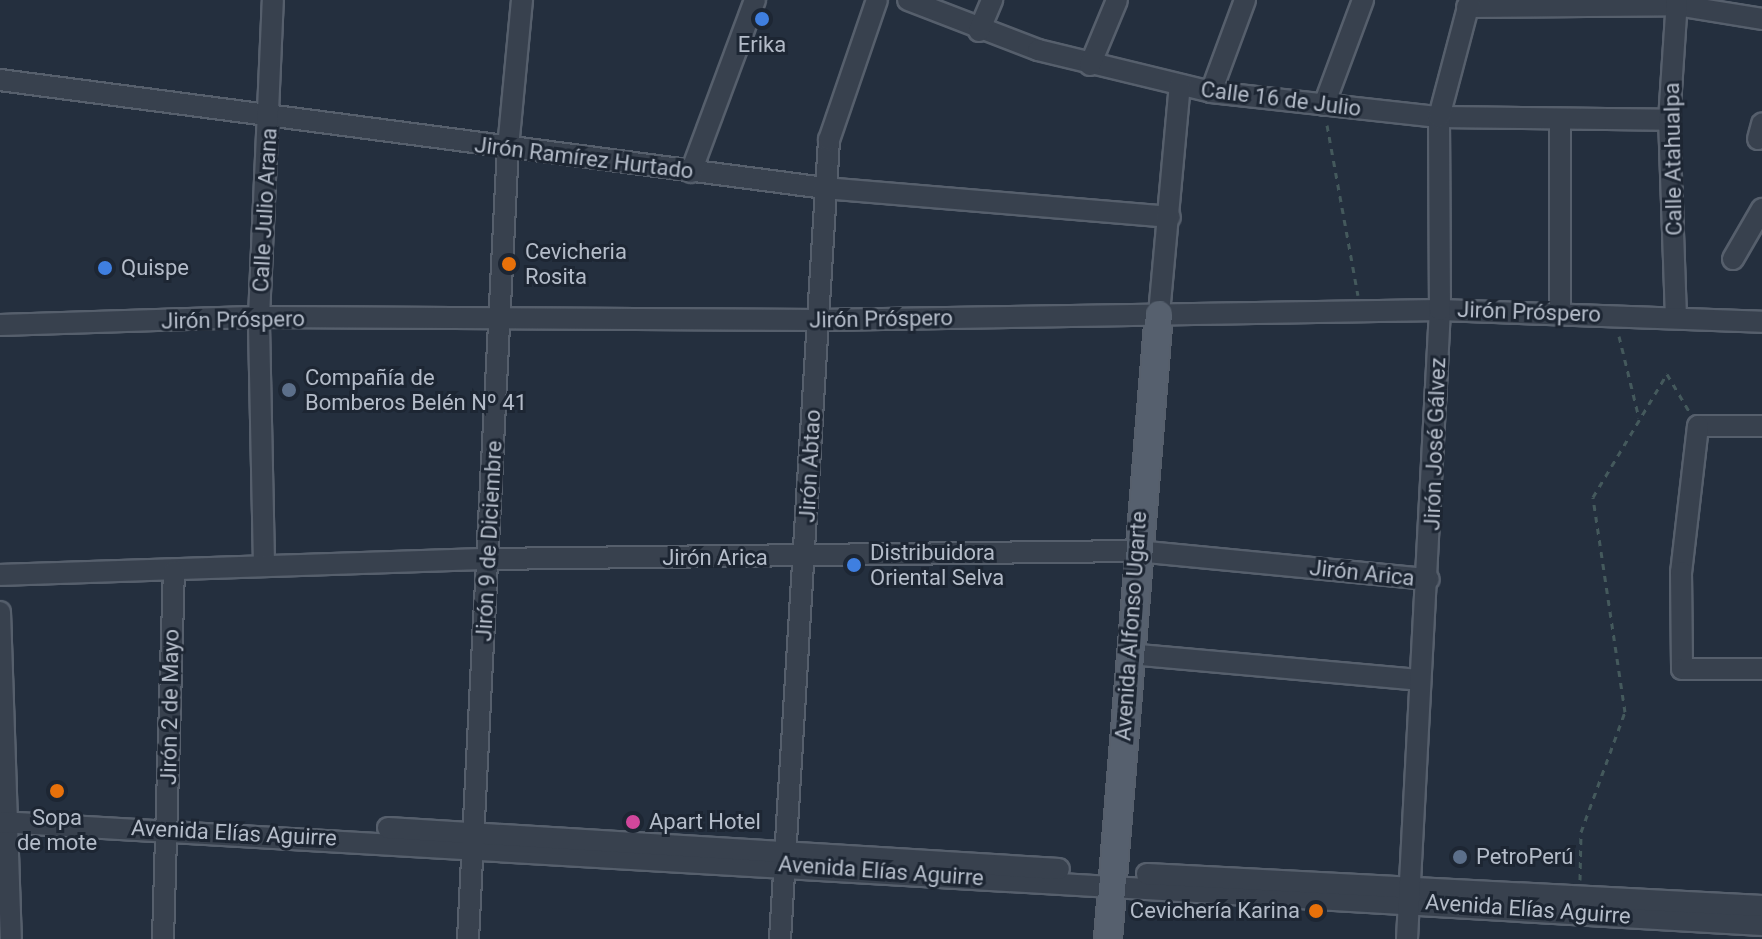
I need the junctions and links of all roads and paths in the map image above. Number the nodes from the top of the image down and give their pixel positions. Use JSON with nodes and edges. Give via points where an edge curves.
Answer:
{"nodes":[{"id":1,"x":273,"y":0,"type":"edge"},
{"id":2,"x":522,"y":0,"type":"edge"},
{"id":3,"x":755,"y":0,"type":"edge"},
{"id":4,"x":877,"y":0,"type":"edge"},
{"id":5,"x":908,"y":0,"type":"edge"},
{"id":6,"x":992,"y":0,"type":"edge"},
{"id":7,"x":1117,"y":0,"type":"edge"},
{"id":8,"x":1245,"y":0,"type":"edge"},
{"id":9,"x":1363,"y":0,"type":"edge"},
{"id":10,"x":1677,"y":2,"type":"edge"},
{"id":11,"x":1468,"y":4,"type":"edge"},
{"id":12,"x":1762,"y":19,"type":"edge"},
{"id":13,"x":979,"y":31,"type":"junction"},
{"id":14,"x":1090,"y":65,"type":"junction"},
{"id":15,"x":0,"y":80,"type":"edge"},
{"id":16,"x":1180,"y":85,"type":"junction"},
{"id":17,"x":1211,"y":92,"type":"junction"},
{"id":18,"x":1324,"y":105,"type":"junction"},
{"id":19,"x":1439,"y":117,"type":"junction"},
{"id":20,"x":270,"y":119,"type":"junction"},
{"id":21,"x":1560,"y":120,"type":"junction"},
{"id":22,"x":1669,"y":120,"type":"junction"},
{"id":23,"x":508,"y":148,"type":"junction"},
{"id":24,"x":691,"y":172,"type":"junction"},
{"id":25,"x":825,"y":188,"type":"junction"},
{"id":26,"x":1762,"y":209,"type":"edge"},
{"id":27,"x":1170,"y":217,"type":"junction"},
{"id":28,"x":1733,"y":259,"type":"dead end"},
{"id":29,"x":1361,"y":310,"type":"junction"},
{"id":30,"x":1440,"y":310,"type":"junction"},
{"id":31,"x":1560,"y":312,"type":"junction"},
{"id":32,"x":1159,"y":314,"type":"junction"},
{"id":33,"x":1614,"y":315,"type":"junction"},
{"id":34,"x":259,"y":317,"type":"junction"},
{"id":35,"x":1676,"y":318,"type":"junction"},
{"id":36,"x":819,"y":320,"type":"junction"},
{"id":37,"x":500,"y":321,"type":"junction"},
{"id":38,"x":1762,"y":322,"type":"edge"},
{"id":39,"x":0,"y":325,"type":"edge"},
{"id":40,"x":1639,"y":418,"type":"junction"},
{"id":41,"x":1698,"y":426,"type":"junction"},
{"id":42,"x":1762,"y":426,"type":"edge"},
{"id":43,"x":1136,"y":551,"type":"junction"},
{"id":44,"x":805,"y":558,"type":"junction"},
{"id":45,"x":488,"y":559,"type":"junction"},
{"id":46,"x":264,"y":564,"type":"junction"},
{"id":47,"x":174,"y":571,"type":"junction"},
{"id":48,"x":0,"y":575,"type":"edge"},
{"id":49,"x":1429,"y":579,"type":"junction"},
{"id":50,"x":0,"y":612,"type":"edge"},
{"id":51,"x":1129,"y":654,"type":"junction"},
{"id":52,"x":1762,"y":669,"type":"edge"},
{"id":53,"x":1420,"y":680,"type":"junction"},
{"id":54,"x":5,"y":816,"type":"edge"},
{"id":55,"x":167,"y":822,"type":"junction"},
{"id":56,"x":473,"y":840,"type":"junction"},
{"id":57,"x":784,"y":857,"type":"junction"},
{"id":58,"x":1112,"y":879,"type":"junction"},
{"id":59,"x":1411,"y":893,"type":"junction"},
{"id":60,"x":1580,"y":897,"type":"junction"},
{"id":61,"x":1762,"y":906,"type":"edge"},
{"id":62,"x":1683,"y":910,"type":"junction"},
{"id":63,"x":1762,"y":925,"type":"edge"},
{"id":64,"x":11,"y":939,"type":"edge"},
{"id":65,"x":163,"y":939,"type":"edge"},
{"id":66,"x":468,"y":939,"type":"edge"},
{"id":67,"x":780,"y":939,"type":"edge"},
{"id":68,"x":1108,"y":939,"type":"edge"},
{"id":69,"x":1407,"y":939,"type":"edge"}],
"edges":[{"from":1,"to":20,"type":"street","name":"Calle Julio Arana"},
{"from":2,"to":23,"type":"street","name":"Jirón 9 de Diciembre"},
{"from":3,"to":24,"type":"street"},
{"from":4,"to":25,"type":"street","name":"Jirón Abtao","via":[[829,140]]},
{"from":5,"to":13,"type":"street","name":"Calle 16 de Julio"},
{"from":6,"to":13,"type":"street"},
{"from":7,"to":14,"type":"street"},
{"from":8,"to":17,"type":"street"},
{"from":9,"to":18,"type":"street"},
{"from":10,"to":11,"type":"street"},
{"from":10,"to":12,"type":"street"},
{"from":10,"to":22,"type":"street","name":"Calle Atahualpa"},
{"from":11,"to":19,"type":"street","name":"Jirón José Gálvez"},
{"from":13,"to":14,"type":"street","name":"Calle 16 de Julio"},
{"from":14,"to":16,"type":"street","name":"Calle 16 de Julio"},
{"from":15,"to":20,"type":"street","name":"Jirón Ramírez Hurtado"},
{"from":16,"to":17,"type":"street","name":"Calle 16 de Julio"},
{"from":16,"to":27,"type":"street"},
{"from":17,"to":18,"type":"street","name":"Calle 16 de Julio"},
{"from":18,"to":19,"type":"street","name":"Calle 16 de Julio"},
{"from":18,"to":29,"type":"path"},
{"from":19,"to":21,"type":"street","name":"Calle 16 de Julio"},
{"from":19,"to":30,"type":"street","name":"Jirón José Gálvez"},
{"from":20,"to":23,"type":"street","name":"Jirón Ramírez Hurtado"},
{"from":20,"to":34,"type":"street","name":"Calle Julio Arana"},
{"from":21,"to":22,"type":"street","name":"Calle 16 de Julio"},
{"from":21,"to":31,"type":"street"},
{"from":22,"to":35,"type":"street","name":"Calle Atahualpa"},
{"from":23,"to":24,"type":"street","name":"Jirón Ramírez Hurtado"},
{"from":23,"to":37,"type":"street","name":"Jirón 9 de Diciembre"},
{"from":24,"to":25,"type":"street","name":"Jirón Ramírez Hurtado"},
{"from":25,"to":27,"type":"street","name":"Jirón Ramírez Hurtado"},
{"from":25,"to":36,"type":"street","name":"Jirón Abtao"},
{"from":26,"to":28,"type":"street"},
{"from":27,"to":32,"type":"street"},
{"from":29,"to":30,"type":"street","name":"Jirón Próspero"},
{"from":29,"to":32,"type":"street","name":"Jirón Próspero"},
{"from":30,"to":31,"type":"street","name":"Jirón Próspero"},
{"from":30,"to":49,"type":"street","name":"Jirón José Gálvez"},
{"from":31,"to":33,"type":"street","name":"Jirón Próspero"},
{"from":32,"to":36,"type":"street","name":"Jirón Próspero"},
{"from":32,"to":43,"type":"main road","name":"Avenida Alfonso Ugarte"},
{"from":33,"to":35,"type":"street","name":"Jirón Próspero"},
{"from":33,"to":40,"type":"path"},
{"from":34,"to":37,"type":"street","name":"Jirón Próspero"},
{"from":34,"to":39,"type":"street","name":"Jirón Próspero"},
{"from":34,"to":46,"type":"street","name":"Calle Julio Arana"},
{"from":35,"to":38,"type":"street","name":"Jirón Próspero"},
{"from":36,"to":37,"type":"street","name":"Jirón Próspero"},
{"from":36,"to":44,"type":"street","name":"Jirón Abtao"},
{"from":37,"to":45,"type":"street","name":"Jirón 9 de Diciembre"},
{"from":40,"to":41,"type":"path","via":[[1667,374]]},
{"from":40,"to":60,"type":"path","via":[[1593,497],[1625,712],[1581,832]]},
{"from":41,"to":42,"type":"street"},
{"from":41,"to":52,"type":"street","via":[[1681,572],[1682,669]]},
{"from":43,"to":44,"type":"street","name":"Jirón Arica"},
{"from":43,"to":49,"type":"street","name":"Jirón Arica"},
{"from":43,"to":51,"type":"main road","name":"Avenida Alfonso Ugarte"},
{"from":44,"to":45,"type":"street","name":"Jirón Arica"},
{"from":44,"to":57,"type":"street","name":"Jirón Abtao"},
{"from":45,"to":46,"type":"street","name":"Jirón Arica"},
{"from":45,"to":56,"type":"street","name":"Jirón 9 de Diciembre"},
{"from":46,"to":47,"type":"street","name":"Jirón Arica"},
{"from":47,"to":48,"type":"street","name":"Jirón Arica"},
{"from":47,"to":55,"type":"street","name":"Jirón 2 de Mayo"},
{"from":49,"to":53,"type":"street","name":"Jirón José Gálvez"},
{"from":50,"to":54,"type":"street"},
{"from":51,"to":53,"type":"street"},
{"from":51,"to":58,"type":"main road","name":"Avenida Alfonso Ugarte"},
{"from":53,"to":59,"type":"street","name":"Jirón José Gálvez"},
{"from":54,"to":55,"type":"street","name":"Avenida Elías Aguirre"},
{"from":54,"to":64,"type":"street"},
{"from":55,"to":56,"type":"street","name":"Avenida Elías Aguirre"},
{"from":55,"to":65,"type":"street","name":"Jirón 2 de Mayo"},
{"from":56,"to":57,"type":"street","name":"Avenida Elías Aguirre"},
{"from":56,"to":66,"type":"street","name":"Jirón 9 de Diciembre"},
{"from":57,"to":58,"type":"street","name":"Avenida Elías Aguirre"},
{"from":57,"to":67,"type":"street","name":"Jirón Abtao"},
{"from":58,"to":59,"type":"street","name":"Avenida Elías Aguirre"},
{"from":58,"to":68,"type":"main road","name":"Avenida Alfonso Ugarte"},
{"from":59,"to":60,"type":"street","name":"Avenida Elías Aguirre"},
{"from":59,"to":62,"type":"street","name":"Avenida Elías Aguirre"},
{"from":59,"to":69,"type":"street","name":"Jirón José Gálvez"},
{"from":60,"to":62,"type":"street","name":"Avenida Elías Aguirre"},
{"from":61,"to":62,"type":"street","name":"Avenida Elías Aguirre"},
{"from":62,"to":63,"type":"street","name":"Avenida Elías Aguirre"}]}
